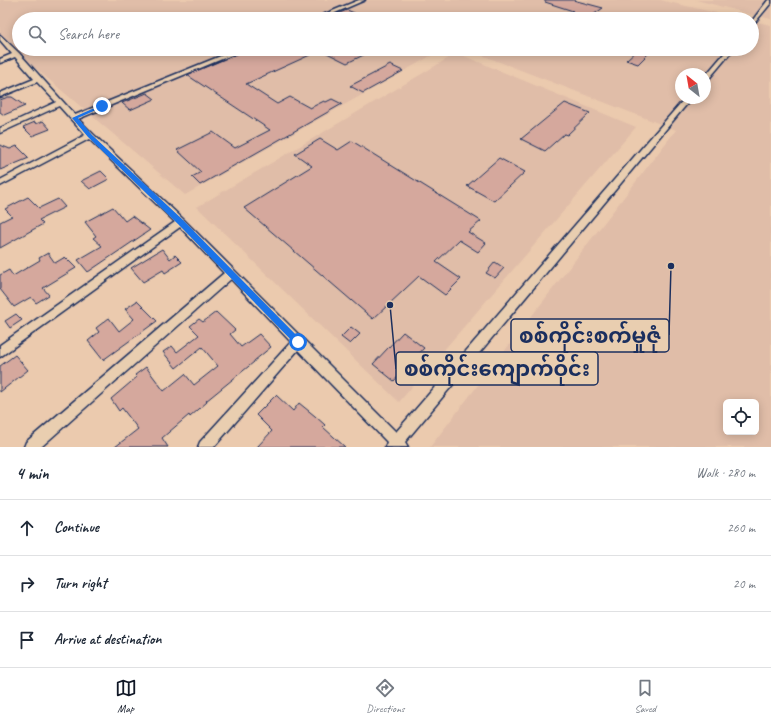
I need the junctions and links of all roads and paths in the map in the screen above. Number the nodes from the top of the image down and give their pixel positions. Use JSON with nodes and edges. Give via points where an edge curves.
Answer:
{"nodes":[{"id":1,"x":363,"y":0,"type":"edge"},
{"id":2,"x":771,"y":0,"type":"edge"},
{"id":3,"x":333,"y":12,"type":"edge"},
{"id":4,"x":759,"y":15,"type":"edge"},
{"id":5,"x":0,"y":37,"type":"edge"},
{"id":6,"x":12,"y":49,"type":"edge"},
{"id":7,"x":12,"y":56,"type":"edge"},
{"id":8,"x":19,"y":56,"type":"edge"},
{"id":9,"x":226,"y":56,"type":"edge"},
{"id":10,"x":725,"y":56,"type":"edge"},
{"id":11,"x":0,"y":61,"type":"edge"},
{"id":12,"x":711,"y":73,"type":"edge"},
{"id":13,"x":39,"y":79,"type":"junction"},
{"id":14,"x":0,"y":95,"type":"edge"},
{"id":15,"x":59,"y":103,"type":"junction"},
{"id":16,"x":684,"y":104,"type":"edge"},
{"id":17,"x":74,"y":118,"type":"junction"},
{"id":18,"x":0,"y":131,"type":"edge"},
{"id":19,"x":90,"y":136,"type":"junction"},
{"id":20,"x":0,"y":183,"type":"edge"},
{"id":21,"x":181,"y":222,"type":"junction"},
{"id":22,"x":231,"y":273,"type":"junction"},
{"id":23,"x":298,"y":342,"type":"junction"},
{"id":24,"x":0,"y":352,"type":"edge"},
{"id":25,"x":396,"y":445,"type":"edge"},
{"id":26,"x":31,"y":447,"type":"edge"},
{"id":27,"x":204,"y":447,"type":"edge"}],
"edges":[{"from":1,"to":3,"type":"street"},
{"from":2,"to":4,"type":"street"},
{"from":5,"to":6,"type":"street"},
{"from":7,"to":11,"type":"street"},
{"from":8,"to":13,"type":"street"},
{"from":9,"to":17,"type":"street"},
{"from":10,"to":12,"type":"street"},
{"from":13,"to":14,"type":"street"},
{"from":13,"to":15,"type":"street"},
{"from":15,"to":17,"type":"street"},
{"from":15,"to":18,"type":"street"},
{"from":16,"to":25,"type":"street"},
{"from":17,"to":19,"type":"street"},
{"from":19,"to":20,"type":"street"},
{"from":19,"to":21,"type":"street"},
{"from":21,"to":22,"type":"street"},
{"from":21,"to":24,"type":"street"},
{"from":22,"to":23,"type":"street"},
{"from":22,"to":26,"type":"street"},
{"from":23,"to":25,"type":"street"},
{"from":23,"to":27,"type":"street"}]}
